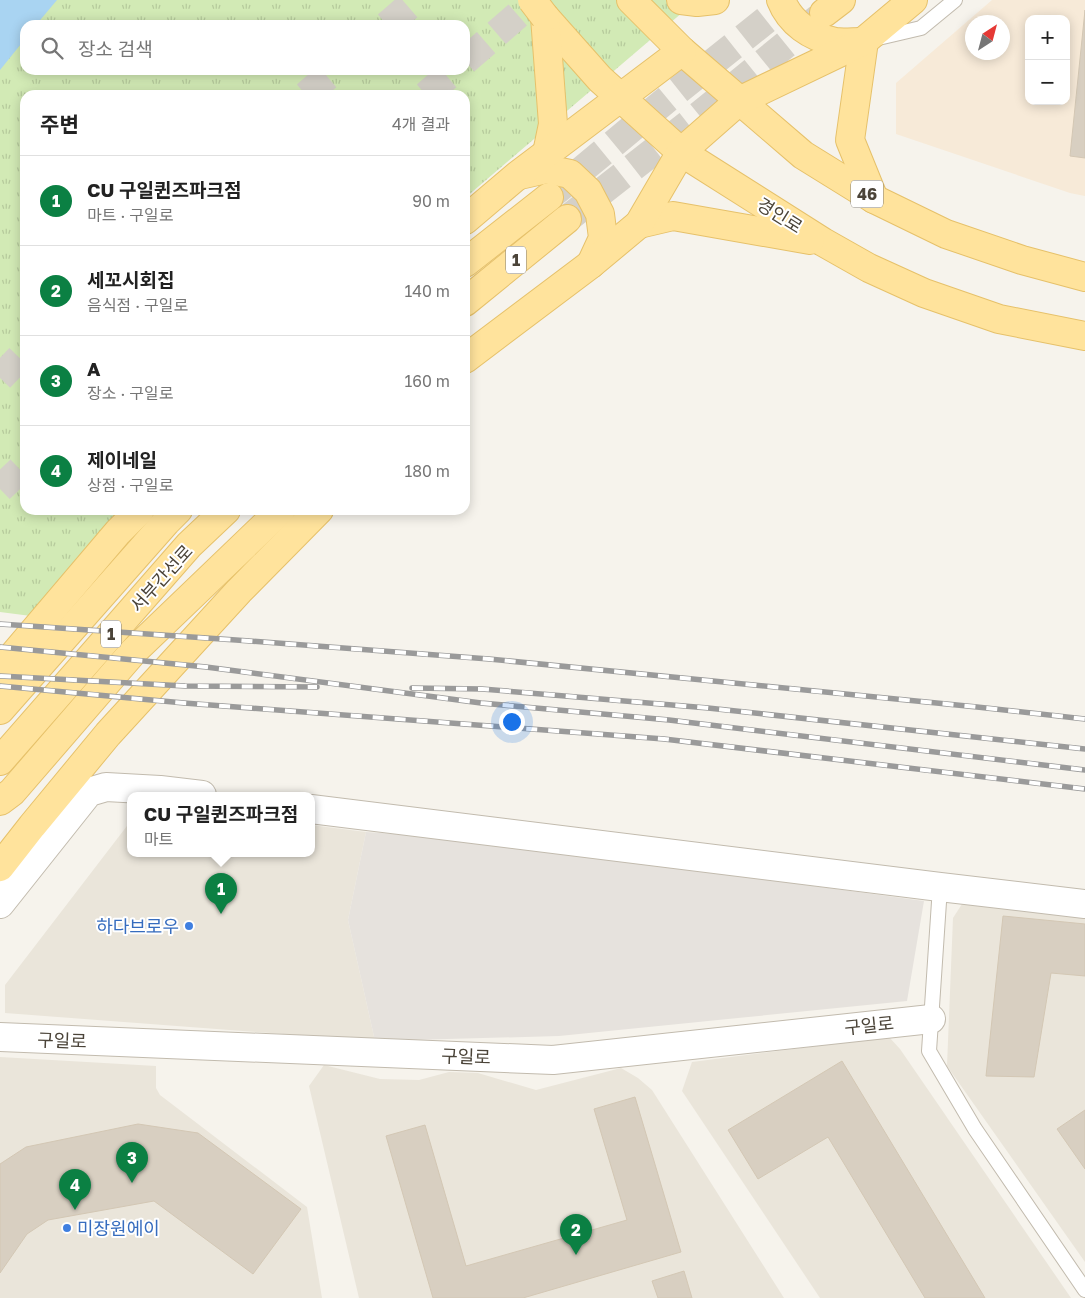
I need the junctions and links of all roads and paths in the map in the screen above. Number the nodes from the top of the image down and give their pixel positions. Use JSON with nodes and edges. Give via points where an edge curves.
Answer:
{"nodes":[{"id":1,"x":632,"y":0,"type":"edge"},
{"id":2,"x":681,"y":0,"type":"edge"},
{"id":3,"x":715,"y":0,"type":"edge"},
{"id":4,"x":781,"y":0,"type":"edge"},
{"id":5,"x":914,"y":0,"type":"edge"},
{"id":6,"x":955,"y":0,"type":"edge"},
{"id":7,"x":538,"y":8,"type":"edge"},
{"id":8,"x":864,"y":42,"type":"junction"},
{"id":9,"x":682,"y":52,"type":"junction"},
{"id":10,"x":620,"y":98,"type":"junction"},
{"id":11,"x":739,"y":101,"type":"junction"},
{"id":12,"x":681,"y":152,"type":"junction"},
{"id":13,"x":547,"y":153,"type":"junction"},
{"id":14,"x":518,"y":175,"type":"junction"},
{"id":15,"x":549,"y":197,"type":"tunnel mouth"},
{"id":16,"x":874,"y":199,"type":"junction"},
{"id":17,"x":470,"y":216,"type":"edge"},
{"id":18,"x":567,"y":218,"type":"tunnel mouth"},
{"id":19,"x":639,"y":224,"type":"junction"},
{"id":20,"x":823,"y":242,"type":"junction"},
{"id":21,"x":470,"y":259,"type":"edge"},
{"id":22,"x":592,"y":264,"type":"junction"},
{"id":23,"x":1085,"y":277,"type":"edge"},
{"id":24,"x":470,"y":298,"type":"edge"},
{"id":25,"x":1085,"y":336,"type":"edge"},
{"id":26,"x":470,"y":355,"type":"edge"},
{"id":27,"x":135,"y":515,"type":"edge"},
{"id":28,"x":173,"y":515,"type":"edge"},
{"id":29,"x":221,"y":515,"type":"edge"},
{"id":30,"x":276,"y":515,"type":"edge"},
{"id":31,"x":313,"y":515,"type":"edge"},
{"id":32,"x":0,"y":670,"type":"edge"},
{"id":33,"x":0,"y":710,"type":"edge"},
{"id":34,"x":0,"y":761,"type":"edge"},
{"id":35,"x":177,"y":792,"type":"edge"},
{"id":36,"x":0,"y":801,"type":"edge"},
{"id":37,"x":315,"y":810,"type":"edge"},
{"id":38,"x":0,"y":867,"type":"edge"},
{"id":39,"x":940,"y":888,"type":"junction"},
{"id":40,"x":0,"y":904,"type":"edge"},
{"id":41,"x":1085,"y":904,"type":"edge"},
{"id":42,"x":931,"y":1019,"type":"junction"},
{"id":43,"x":0,"y":1037,"type":"edge"},
{"id":44,"x":1085,"y":1290,"type":"edge"}],
"edges":[{"from":1,"to":9,"type":"main road","number":"46"},
{"from":2,"to":3,"type":"main road"},
{"from":4,"to":8,"type":"main road","via":[[792,20],[814,35],[836,42]]},
{"from":5,"to":8,"type":"main road"},
{"from":6,"to":8,"type":"lane","via":[[921,28]]},
{"from":7,"to":10,"type":"main road","name":"경인로"},
{"from":7,"to":13,"type":"main road","via":[[553,124]]},
{"from":8,"to":11,"type":"main road"},
{"from":8,"to":16,"type":"main road","via":[[850,140]]},
{"from":9,"to":10,"type":"main road"},
{"from":9,"to":11,"type":"main road","number":"46"},
{"from":10,"to":12,"type":"main road","name":"경인로"},
{"from":10,"to":13,"type":"main road"},
{"from":11,"to":12,"type":"main road"},
{"from":11,"to":16,"type":"main road","number":"46","via":[[803,156]]},
{"from":12,"to":19,"type":"main road"},
{"from":12,"to":20,"type":"main road","name":"경인로"},
{"from":13,"to":14,"type":"main road"},
{"from":14,"to":17,"type":"main road"},
{"from":14,"to":22,"type":"main road","via":[[546,169],[562,172],[570,174],[588,191],[600,214],[603,238]]},
{"from":15,"to":21,"type":"main road","number":"1"},
{"from":16,"to":23,"type":"main road","number":"46","via":[[946,234]]},
{"from":18,"to":24,"type":"main road","number":"1"},
{"from":19,"to":20,"type":"main road","via":[[672,216]]},
{"from":19,"to":22,"type":"main road"},
{"from":20,"to":25,"type":"main road","name":"경인로","via":[[869,268],[999,319]]},
{"from":22,"to":26,"type":"main road"},
{"from":27,"to":32,"type":"main road"},
{"from":28,"to":33,"type":"main road","name":"서부간선로","number":"1"},
{"from":29,"to":34,"type":"main road","name":"서부간선로","number":"1","via":[[189,544]]},
{"from":30,"to":36,"type":"main road","via":[[133,652],[12,792]]},
{"from":31,"to":38,"type":"main road","via":[[108,734]]},
{"from":35,"to":40,"type":"street","via":[[106,787],[89,792]]},
{"from":37,"to":39,"type":"street"},
{"from":39,"to":41,"type":"street"},
{"from":39,"to":42,"type":"lane"},
{"from":42,"to":43,"type":"street","name":"구일로","via":[[553,1060]]},
{"from":42,"to":44,"type":"lane","via":[[929,1051],[975,1129]]}]}
